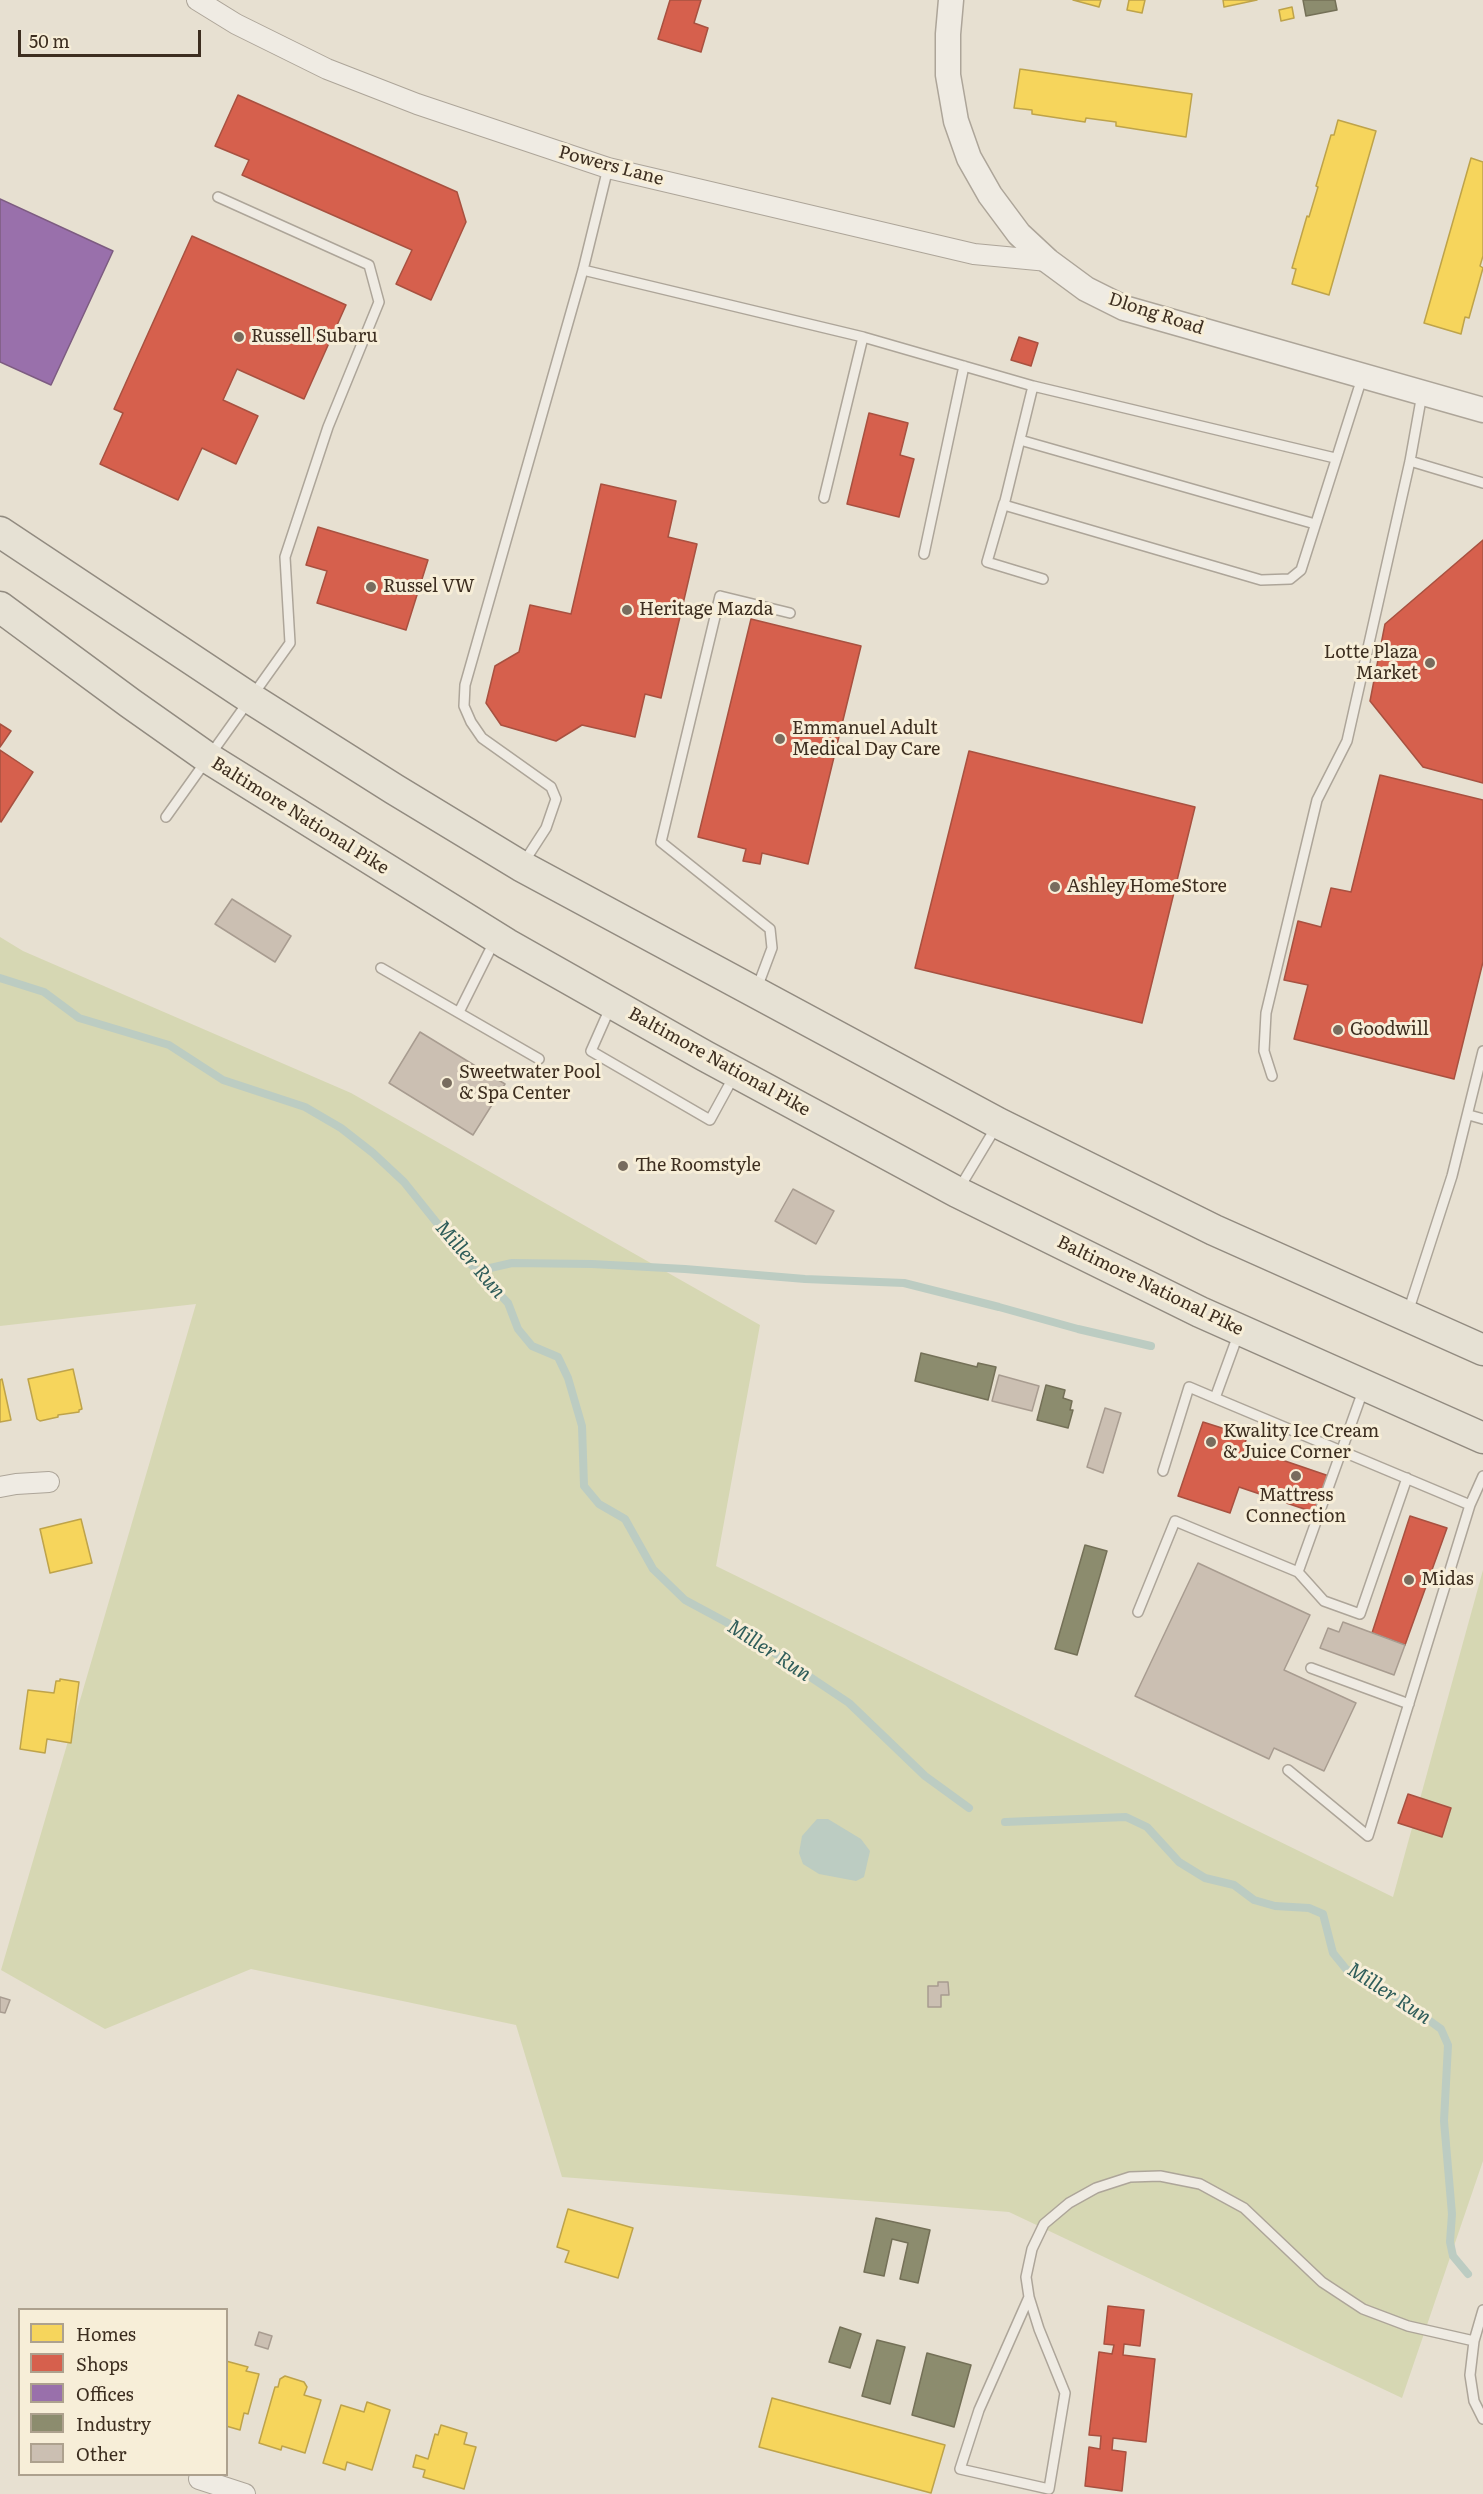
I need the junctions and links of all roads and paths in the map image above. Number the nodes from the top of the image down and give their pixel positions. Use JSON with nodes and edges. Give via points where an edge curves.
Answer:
{"nodes":[{"id":1,"x":197,"y":0,"type":"edge"},
{"id":2,"x":951,"y":0,"type":"edge"},
{"id":3,"x":608,"y":168,"type":"junction"},
{"id":4,"x":218,"y":197,"type":"dead end"},
{"id":5,"x":1048,"y":261,"type":"junction"},
{"id":6,"x":583,"y":270,"type":"junction"},
{"id":7,"x":863,"y":337,"type":"junction"},
{"id":8,"x":964,"y":366,"type":"junction"},
{"id":9,"x":1363,"y":375,"type":"junction"},
{"id":10,"x":1033,"y":386,"type":"junction"},
{"id":11,"x":1423,"y":392,"type":"junction"},
{"id":12,"x":1483,"y":410,"type":"edge"},
{"id":13,"x":1020,"y":440,"type":"junction"},
{"id":14,"x":1335,"y":458,"type":"junction"},
{"id":15,"x":1410,"y":461,"type":"junction"},
{"id":16,"x":1483,"y":483,"type":"edge"},
{"id":17,"x":824,"y":498,"type":"dead end"},
{"id":18,"x":1004,"y":503,"type":"junction"},
{"id":19,"x":1315,"y":524,"type":"junction"},
{"id":20,"x":0,"y":532,"type":"edge"},
{"id":21,"x":924,"y":554,"type":"dead end"},
{"id":22,"x":1043,"y":579,"type":"dead end"},
{"id":23,"x":0,"y":607,"type":"edge"},
{"id":24,"x":790,"y":613,"type":"dead end"},
{"id":25,"x":250,"y":698,"type":"junction"},
{"id":26,"x":208,"y":758,"type":"junction"},
{"id":27,"x":166,"y":817,"type":"dead end"},
{"id":28,"x":521,"y":866,"type":"junction"},
{"id":29,"x":496,"y":938,"type":"junction"},
{"id":30,"x":381,"y":968,"type":"dead end"},
{"id":31,"x":755,"y":993,"type":"junction"},
{"id":32,"x":612,"y":1003,"type":"junction"},
{"id":33,"x":459,"y":1012,"type":"junction"},
{"id":34,"x":1483,"y":1051,"type":"edge"},
{"id":35,"x":540,"y":1059,"type":"dead end"},
{"id":36,"x":736,"y":1072,"type":"junction"},
{"id":37,"x":1272,"y":1076,"type":"dead end"},
{"id":38,"x":1469,"y":1115,"type":"junction"},
{"id":39,"x":1483,"y":1119,"type":"edge"},
{"id":40,"x":998,"y":1123,"type":"junction"},
{"id":41,"x":957,"y":1192,"type":"junction"},
{"id":42,"x":1407,"y":1317,"type":"junction"},
{"id":43,"x":1240,"y":1330,"type":"junction"},
{"id":44,"x":1483,"y":1350,"type":"edge"},
{"id":45,"x":1365,"y":1386,"type":"junction"},
{"id":46,"x":1215,"y":1398,"type":"junction"},
{"id":47,"x":1483,"y":1438,"type":"edge"},
{"id":48,"x":1342,"y":1450,"type":"junction"},
{"id":49,"x":1163,"y":1471,"type":"dead end"},
{"id":50,"x":1483,"y":1476,"type":"edge"},
{"id":51,"x":1407,"y":1478,"type":"junction"},
{"id":52,"x":49,"y":1482,"type":"dead end"},
{"id":53,"x":0,"y":1488,"type":"edge"},
{"id":54,"x":1470,"y":1505,"type":"junction"},
{"id":55,"x":1298,"y":1572,"type":"junction"},
{"id":56,"x":1138,"y":1612,"type":"dead end"},
{"id":57,"x":1311,"y":1668,"type":"dead end"},
{"id":58,"x":1409,"y":1704,"type":"junction"},
{"id":59,"x":1288,"y":1770,"type":"dead end"},
{"id":60,"x":1029,"y":2297,"type":"junction"},
{"id":61,"x":1483,"y":2310,"type":"edge"},
{"id":62,"x":1474,"y":2341,"type":"junction"},
{"id":63,"x":1483,"y":2419,"type":"edge"},
{"id":64,"x":199,"y":2479,"type":"dead end"},
{"id":65,"x":245,"y":2494,"type":"edge"}],
"edges":[{"from":1,"to":3,"type":"street","name":"Powers Lane","via":[[327,69],[417,104]]},
{"from":2,"to":5,"type":"street","name":"Dlong Road","via":[[948,75],[956,121],[969,158],[1001,211]]},
{"from":3,"to":5,"type":"street","name":"Powers Lane","via":[[974,254]]},
{"from":3,"to":6,"type":"lane"},
{"from":4,"to":25,"type":"lane","via":[[369,265],[379,302],[328,427],[285,557],[290,643]]},
{"from":5,"to":9,"type":"street","name":"Dlong Road","via":[[1086,289],[1124,308]]},
{"from":6,"to":7,"type":"lane"},
{"from":6,"to":28,"type":"lane","via":[[465,685],[464,706],[482,738],[551,786],[556,798],[546,828]]},
{"from":7,"to":8,"type":"lane"},
{"from":7,"to":17,"type":"lane"},
{"from":8,"to":10,"type":"lane"},
{"from":8,"to":21,"type":"lane"},
{"from":9,"to":11,"type":"street","name":"Dlong Road"},
{"from":9,"to":14,"type":"lane"},
{"from":10,"to":13,"type":"lane"},
{"from":10,"to":14,"type":"lane"},
{"from":11,"to":12,"type":"street","name":"Dlong Road"},
{"from":11,"to":15,"type":"lane"},
{"from":13,"to":18,"type":"lane"},
{"from":13,"to":19,"type":"lane"},
{"from":14,"to":19,"type":"lane"},
{"from":15,"to":16,"type":"lane"},
{"from":15,"to":37,"type":"lane","via":[[1347,741],[1317,800],[1266,1013],[1264,1051]]},
{"from":18,"to":19,"type":"lane","via":[[1261,580],[1290,579],[1301,570]]},
{"from":18,"to":22,"type":"lane","via":[[987,562]]},
{"from":20,"to":25,"type":"main road"},
{"from":23,"to":26,"type":"main road","name":"Baltimore National Pike"},
{"from":24,"to":31,"type":"lane","via":[[720,596],[660,842],[770,929],[772,948]]},
{"from":25,"to":26,"type":"lane"},
{"from":25,"to":28,"type":"main road"},
{"from":26,"to":27,"type":"lane"},
{"from":26,"to":29,"type":"main road","name":"Baltimore National Pike"},
{"from":28,"to":31,"type":"main road"},
{"from":29,"to":32,"type":"main road","name":"Baltimore National Pike"},
{"from":29,"to":33,"type":"lane"},
{"from":30,"to":33,"type":"lane"},
{"from":31,"to":40,"type":"main road"},
{"from":32,"to":36,"type":"main road","name":"Baltimore National Pike"},
{"from":32,"to":36,"type":"lane","via":[[591,1051],[710,1120]]},
{"from":33,"to":35,"type":"lane"},
{"from":34,"to":38,"type":"lane"},
{"from":36,"to":41,"type":"main road","name":"Baltimore National Pike"},
{"from":38,"to":39,"type":"lane"},
{"from":38,"to":42,"type":"lane"},
{"from":40,"to":41,"type":"lane"},
{"from":40,"to":42,"type":"main road","via":[[1214,1230]]},
{"from":41,"to":43,"type":"main road","name":"Baltimore National Pike"},
{"from":42,"to":44,"type":"main road"},
{"from":43,"to":45,"type":"main road","name":"Baltimore National Pike"},
{"from":43,"to":46,"type":"lane"},
{"from":45,"to":47,"type":"main road","name":"Baltimore National Pike"},
{"from":45,"to":48,"type":"lane"},
{"from":46,"to":48,"type":"lane"},
{"from":46,"to":49,"type":"lane","via":[[1189,1387]]},
{"from":48,"to":51,"type":"lane"},
{"from":48,"to":55,"type":"lane"},
{"from":50,"to":54,"type":"lane"},
{"from":51,"to":54,"type":"lane"},
{"from":51,"to":55,"type":"lane","via":[[1360,1614],[1324,1601]]},
{"from":52,"to":53,"type":"street"},
{"from":54,"to":58,"type":"lane"},
{"from":55,"to":56,"type":"lane","via":[[1175,1521]]},
{"from":57,"to":58,"type":"lane"},
{"from":58,"to":59,"type":"lane","via":[[1368,1836]]},
{"from":60,"to":60,"type":"lane","via":[[979,2410],[960,2469],[1049,2489],[1065,2393]]},
{"from":60,"to":62,"type":"lane","via":[[1026,2277],[1032,2249],[1044,2224],[1095,2188],[1130,2177],[1160,2176],[1200,2184],[1244,2208],[1322,2282],[1363,2309],[1408,2326]]},
{"from":61,"to":62,"type":"lane"},
{"from":62,"to":63,"type":"lane","via":[[1470,2375],[1474,2402]]},
{"from":64,"to":65,"type":"street"}]}
